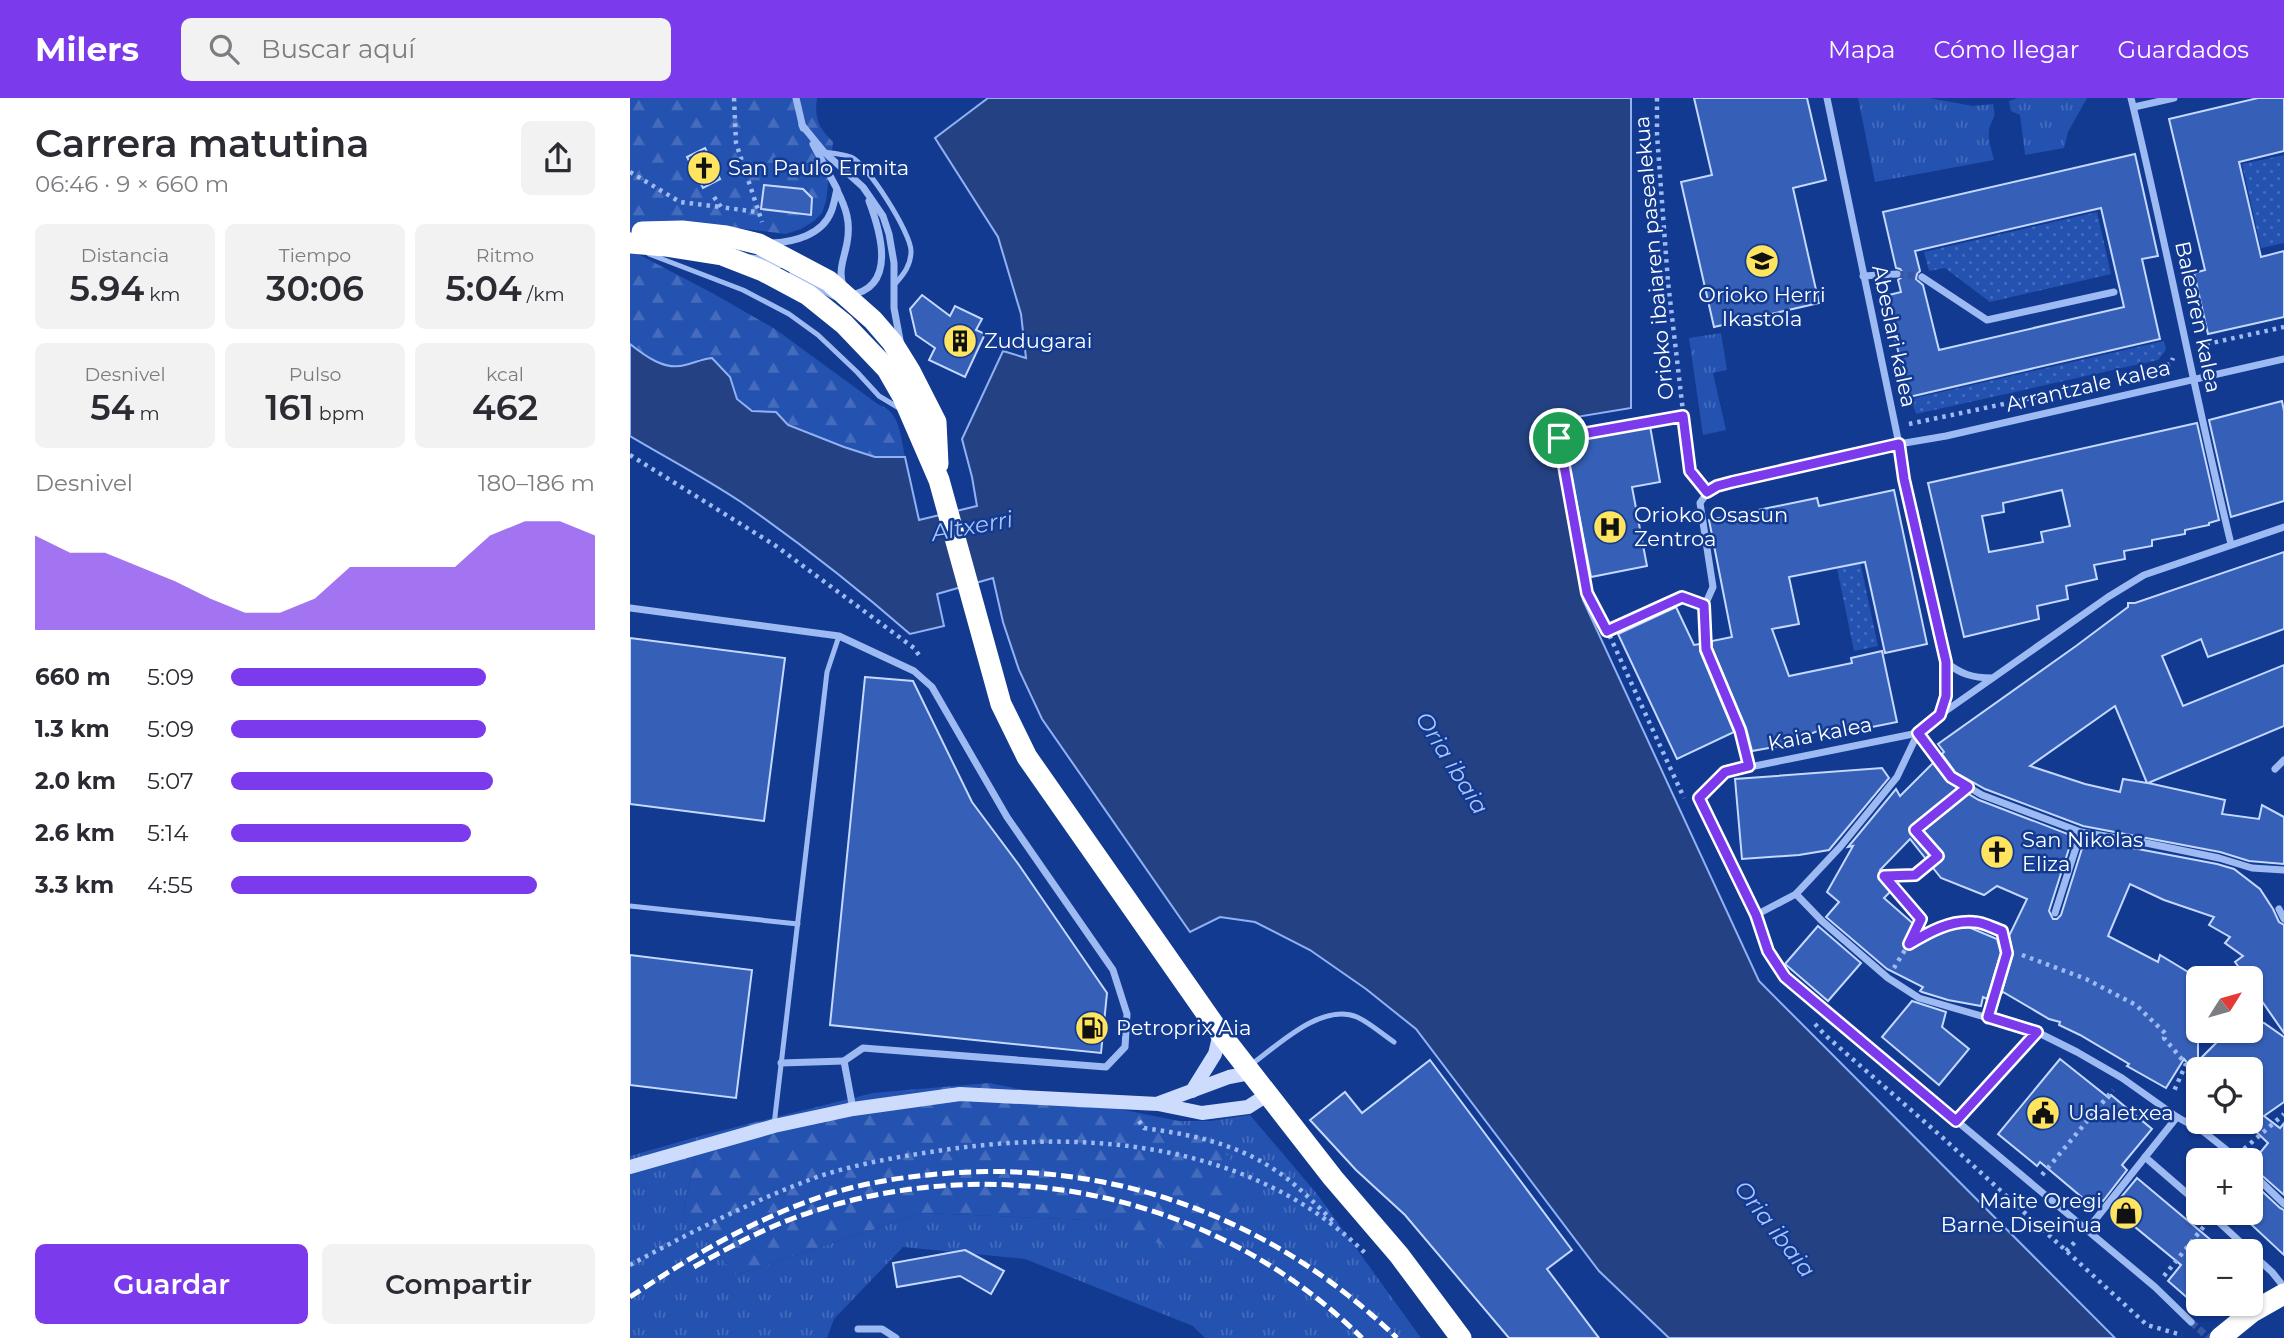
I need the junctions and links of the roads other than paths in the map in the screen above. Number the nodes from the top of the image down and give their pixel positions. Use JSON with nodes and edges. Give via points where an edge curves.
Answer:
{"nodes":[{"id":1,"x":796,"y":98,"type":"edge"},
{"id":2,"x":1827,"y":98,"type":"edge"},
{"id":3,"x":2131,"y":98,"type":"edge"},
{"id":4,"x":2174,"y":98,"type":"edge"},
{"id":5,"x":2134,"y":107,"type":"junction"},
{"id":6,"x":802,"y":125,"type":"junction"},
{"id":7,"x":824,"y":152,"type":"junction"},
{"id":8,"x":863,"y":187,"type":"junction"},
{"id":9,"x":837,"y":189,"type":"junction"},
{"id":10,"x":630,"y":232,"type":"edge"},
{"id":11,"x":765,"y":243,"type":"junction"},
{"id":12,"x":630,"y":245,"type":"edge"},
{"id":13,"x":722,"y":255,"type":"junction"},
{"id":14,"x":1897,"y":274,"type":"tunnel mouth"},
{"id":15,"x":1863,"y":276,"type":"junction"},
{"id":16,"x":1922,"y":277,"type":"tunnel mouth"},
{"id":17,"x":895,"y":284,"type":"junction"},
{"id":18,"x":2114,"y":292,"type":"dead end"},
{"id":19,"x":850,"y":306,"type":"junction"},
{"id":20,"x":859,"y":327,"type":"dead end"},
{"id":21,"x":879,"y":359,"type":"junction"},
{"id":22,"x":2284,"y":359,"type":"edge"},
{"id":23,"x":910,"y":370,"type":"junction"},
{"id":24,"x":2194,"y":379,"type":"junction"},
{"id":25,"x":909,"y":413,"type":"junction"},
{"id":26,"x":1899,"y":444,"type":"junction"},
{"id":27,"x":939,"y":480,"type":"junction"},
{"id":28,"x":2284,"y":527,"type":"edge"},
{"id":29,"x":2231,"y":544,"type":"junction"},
{"id":30,"x":630,"y":608,"type":"edge"},
{"id":31,"x":839,"y":636,"type":"junction"},
{"id":32,"x":1946,"y":662,"type":"junction"},
{"id":33,"x":1992,"y":678,"type":"junction"},
{"id":34,"x":1940,"y":715,"type":"junction"},
{"id":35,"x":1918,"y":733,"type":"junction"},
{"id":36,"x":2284,"y":761,"type":"edge"},
{"id":37,"x":1749,"y":766,"type":"junction"},
{"id":38,"x":2275,"y":769,"type":"dead end"},
{"id":39,"x":2081,"y":832,"type":"junction"},
{"id":40,"x":2284,"y":870,"type":"edge"},
{"id":41,"x":1796,"y":894,"type":"junction"},
{"id":42,"x":630,"y":906,"type":"edge"},
{"id":43,"x":2279,"y":909,"type":"dead end"},
{"id":44,"x":2055,"y":913,"type":"dead end"},
{"id":45,"x":1756,"y":915,"type":"junction"},
{"id":46,"x":2284,"y":919,"type":"edge"},
{"id":47,"x":1977,"y":922,"type":"road end"},
{"id":48,"x":798,"y":924,"type":"junction"},
{"id":49,"x":1988,"y":1019,"type":"junction"},
{"id":50,"x":1220,"y":1033,"type":"junction"},
{"id":51,"x":1394,"y":1042,"type":"dead end"},
{"id":52,"x":844,"y":1060,"type":"junction"},
{"id":53,"x":782,"y":1063,"type":"junction"},
{"id":54,"x":1248,"y":1071,"type":"junction"},
{"id":55,"x":1191,"y":1091,"type":"junction"},
{"id":56,"x":1267,"y":1095,"type":"junction"},
{"id":57,"x":1158,"y":1104,"type":"junction"},
{"id":58,"x":853,"y":1109,"type":"junction"},
{"id":59,"x":2177,"y":1117,"type":"junction"},
{"id":60,"x":774,"y":1126,"type":"junction"},
{"id":61,"x":2224,"y":1148,"type":"edge"},
{"id":62,"x":2146,"y":1157,"type":"junction"},
{"id":63,"x":630,"y":1167,"type":"edge"},
{"id":64,"x":2263,"y":1184,"type":"edge"},
{"id":65,"x":2186,"y":1192,"type":"edge"},
{"id":66,"x":2284,"y":1204,"type":"edge"},
{"id":67,"x":2223,"y":1225,"type":"edge"},
{"id":68,"x":2087,"y":1230,"type":"junction"},
{"id":69,"x":2237,"y":1239,"type":"edge"},
{"id":70,"x":2263,"y":1263,"type":"edge"},
{"id":71,"x":2284,"y":1287,"type":"edge"},
{"id":72,"x":2284,"y":1294,"type":"edge"},
{"id":73,"x":2191,"y":1322,"type":"tunnel mouth"},
{"id":74,"x":858,"y":1329,"type":"dead end"},
{"id":75,"x":896,"y":1338,"type":"edge"},
{"id":76,"x":1461,"y":1338,"type":"edge"},
{"id":77,"x":2220,"y":1338,"type":"edge"}],
"edges":[{"from":1,"to":6,"type":"street"},
{"from":2,"to":15,"type":"street","name":"Abeslari kalea"},
{"from":3,"to":5,"type":"street","name":"Balearen kalea"},
{"from":4,"to":5,"type":"street"},
{"from":5,"to":24,"type":"street","name":"Balearen kalea"},
{"from":6,"to":7,"type":"street"},
{"from":6,"to":9,"type":"street"},
{"from":7,"to":8,"type":"street"},
{"from":7,"to":17,"type":"lane","via":[[852,157],[880,187],[899,221],[912,249],[908,269]]},
{"from":8,"to":17,"type":"street","via":[[889,234]]},
{"from":8,"to":19,"type":"street","via":[[880,237],[882,265],[876,279]]},
{"from":9,"to":11,"type":"street","via":[[831,215],[818,229],[787,242]]},
{"from":9,"to":19,"type":"street","via":[[848,211],[848,241],[840,277]]},
{"from":10,"to":11,"type":"highway","via":[[682,231]]},
{"from":11,"to":19,"type":"highway","via":[[829,281]]},
{"from":12,"to":13,"type":"highway"},
{"from":12,"to":25,"type":"lane","via":[[743,290],[789,314],[818,335],[878,396]]},
{"from":13,"to":19,"type":"street","via":[[761,259],[782,267]]},
{"from":13,"to":21,"type":"highway","via":[[808,295]]},
{"from":14,"to":15,"type":"street"},
{"from":15,"to":26,"type":"street","name":"Abeslari kalea"},
{"from":16,"to":18,"type":"street","via":[[1987,320]]},
{"from":17,"to":23,"type":"street","via":[[898,332]]},
{"from":19,"to":23,"type":"highway","via":[[873,320]]},
{"from":20,"to":21,"type":"street"},
{"from":21,"to":25,"type":"highway"},
{"from":22,"to":24,"type":"street","name":"Arrantzale kalea"},
{"from":23,"to":27,"type":"highway","via":[[936,422]]},
{"from":24,"to":26,"type":"street","name":"Arrantzale kalea"},
{"from":24,"to":29,"type":"street","name":"Balearen kalea"},
{"from":25,"to":27,"type":"highway"},
{"from":26,"to":32,"type":"street","name":"Abeslari kalea"},
{"from":26,"to":37,"type":"street","name":"Arrantzale kalea","via":[[1717,486],[1700,503],[1713,587],[1704,605],[1706,649],[1740,730]]},
{"from":27,"to":50,"type":"highway","via":[[1001,704],[1027,757]]},
{"from":28,"to":29,"type":"street"},
{"from":29,"to":33,"type":"street","via":[[2144,575]]},
{"from":30,"to":31,"type":"street"},
{"from":31,"to":48,"type":"lane","via":[[827,672]]},
{"from":31,"to":52,"type":"street","via":[[914,671],[932,687],[1007,817],[1112,970],[1127,1014],[1125,1047],[1106,1067],[863,1048]]},
{"from":32,"to":33,"type":"street","via":[[1958,672]]},
{"from":32,"to":34,"type":"street","name":"Abeslari kalea","via":[[1946,696]]},
{"from":33,"to":34,"type":"street"},
{"from":34,"to":35,"type":"street"},
{"from":35,"to":37,"type":"street","name":"Kaia kalea"},
{"from":35,"to":39,"type":"street","via":[[1951,777],[1982,795]]},
{"from":35,"to":41,"type":"street","via":[[1897,777]]},
{"from":36,"to":38,"type":"street"},
{"from":37,"to":45,"type":"street","name":"Kaia kalea","via":[[1725,772],[1699,798]]},
{"from":39,"to":40,"type":"street","via":[[2252,868]]},
{"from":39,"to":44,"type":"street"},
{"from":41,"to":45,"type":"street"},
{"from":41,"to":49,"type":"street","via":[[1888,978],[1919,998]]},
{"from":42,"to":48,"type":"lane"},
{"from":43,"to":46,"type":"street"},
{"from":45,"to":68,"type":"street","via":[[1768,951],[1785,977]]},
{"from":47,"to":49,"type":"street","via":[[2002,931],[2007,953]]},
{"from":48,"to":53,"type":"lane"},
{"from":49,"to":59,"type":"street","via":[[2037,1032],[2077,1052]]},
{"from":50,"to":54,"type":"highway"},
{"from":50,"to":55,"type":"street","via":[[1215,1054]]},
{"from":51,"to":54,"type":"lane","via":[[1356,1017],[1336,1013],[1316,1019]]},
{"from":52,"to":53,"type":"street"},
{"from":52,"to":58,"type":"street"},
{"from":53,"to":60,"type":"lane"},
{"from":54,"to":55,"type":"street"},
{"from":54,"to":56,"type":"highway"},
{"from":55,"to":57,"type":"street"},
{"from":56,"to":57,"type":"street","via":[[1248,1107],[1202,1113]]},
{"from":56,"to":76,"type":"highway"},
{"from":57,"to":58,"type":"street","via":[[960,1094]]},
{"from":58,"to":60,"type":"street"},
{"from":59,"to":61,"type":"street"},
{"from":59,"to":62,"type":"street"},
{"from":60,"to":63,"type":"street"},
{"from":62,"to":65,"type":"street"},
{"from":62,"to":68,"type":"street"},
{"from":64,"to":66,"type":"street"},
{"from":67,"to":69,"type":"street"},
{"from":68,"to":73,"type":"street"},
{"from":70,"to":71,"type":"street"},
{"from":72,"to":77,"type":"highway"},
{"from":74,"to":75,"type":"street","via":[[882,1329]]}]}
